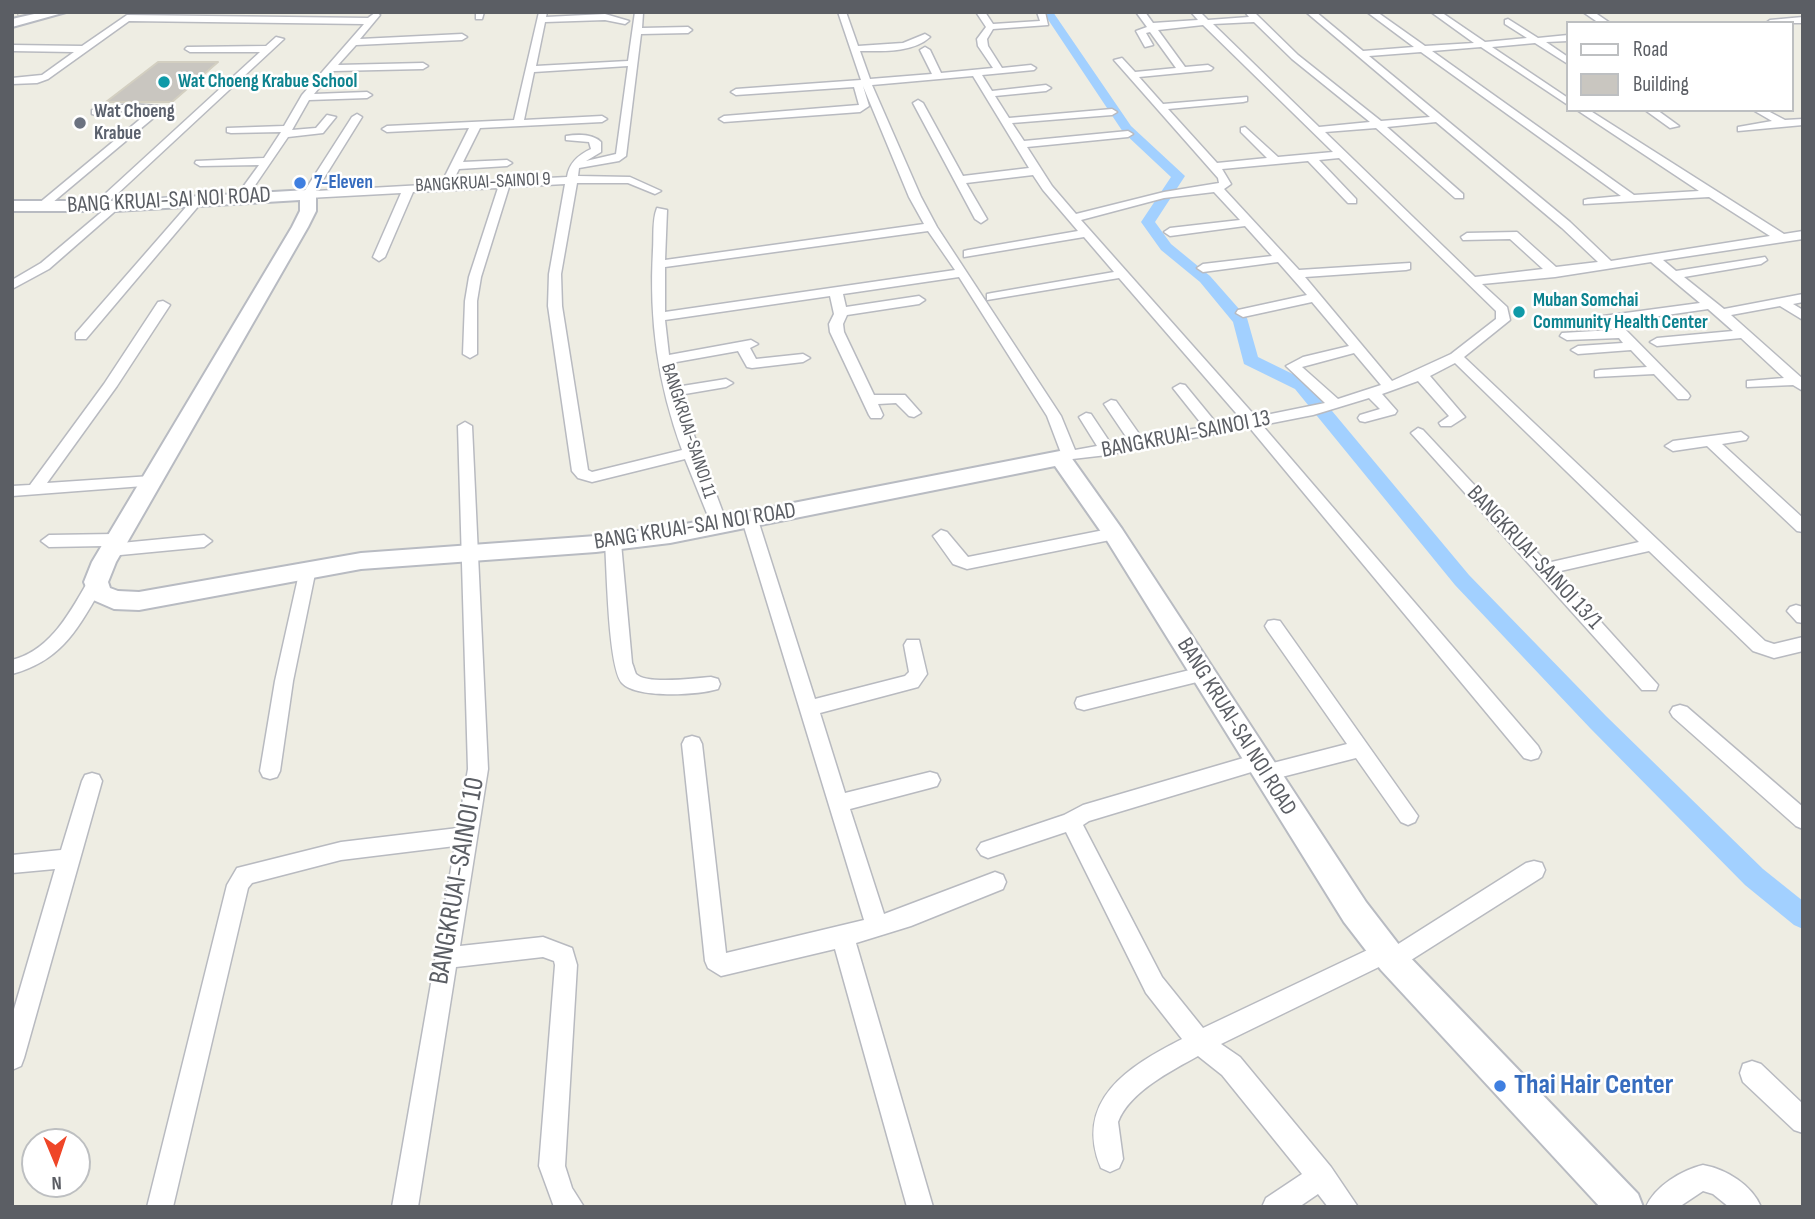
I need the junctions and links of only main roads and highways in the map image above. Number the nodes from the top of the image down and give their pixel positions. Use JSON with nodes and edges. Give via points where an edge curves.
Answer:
{"nodes":[{"id":1,"x":60,"y":12,"type":"edge"},
{"id":2,"x":12,"y":23,"type":"edge"},
{"id":3,"x":12,"y":206,"type":"edge"},
{"id":4,"x":1625,"y":1207,"type":"edge"}],
"edges":[{"from":1,"to":2,"type":"main road"},
{"from":3,"to":4,"type":"main road","name":"BANG KRUAI-SAI NOI ROAD","via":[[308,195],[300,227],[112,545],[96,582],[107,598],[139,601],[361,561],[613,543],[1073,456],[1114,534],[1355,912],[1389,956]]}]}
